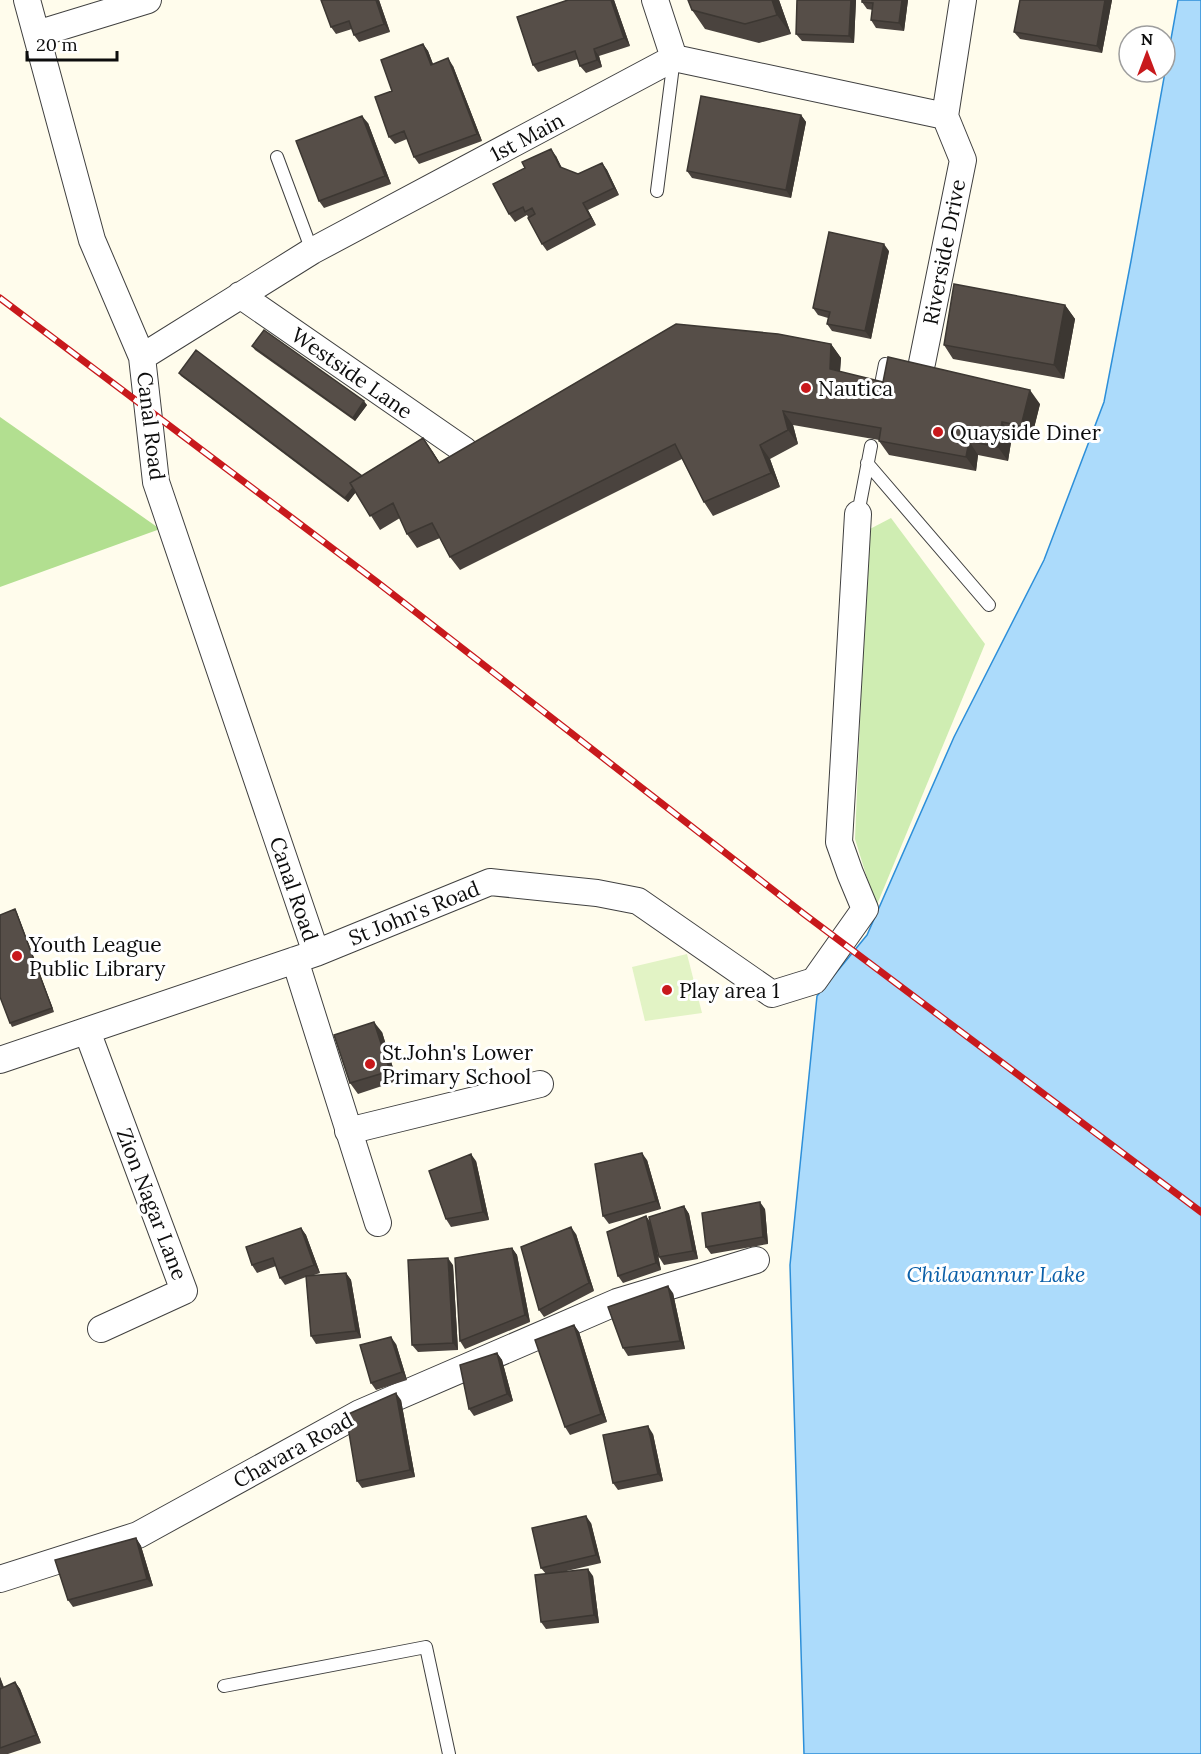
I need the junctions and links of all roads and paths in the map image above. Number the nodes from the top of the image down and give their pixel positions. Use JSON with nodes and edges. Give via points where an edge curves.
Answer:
{"nodes":[{"id":1,"x":27,"y":0,"type":"edge"},
{"id":2,"x":148,"y":0,"type":"edge"},
{"id":3,"x":655,"y":0,"type":"edge"},
{"id":4,"x":963,"y":0,"type":"edge"},
{"id":5,"x":38,"y":34,"type":"junction"},
{"id":6,"x":674,"y":58,"type":"junction"},
{"id":7,"x":945,"y":116,"type":"junction"},
{"id":8,"x":278,"y":157,"type":"dead end"},
{"id":9,"x":657,"y":191,"type":"dead end"},
{"id":10,"x":312,"y":251,"type":"junction"},
{"id":11,"x":240,"y":295,"type":"junction"},
{"id":12,"x":142,"y":357,"type":"junction"},
{"id":13,"x":922,"y":363,"type":"edge"},
{"id":14,"x":885,"y":364,"type":"edge"},
{"id":15,"x":880,"y":389,"type":"edge"},
{"id":16,"x":871,"y":446,"type":"edge"},
{"id":17,"x":464,"y":450,"type":"edge"},
{"id":18,"x":867,"y":463,"type":"junction"},
{"id":19,"x":858,"y":514,"type":"joint"},
{"id":20,"x":989,"y":605,"type":"dead end"},
{"id":21,"x":305,"y":957,"type":"junction"},
{"id":22,"x":87,"y":1031,"type":"junction"},
{"id":23,"x":0,"y":1060,"type":"edge"},
{"id":24,"x":540,"y":1084,"type":"dead end"},
{"id":25,"x":348,"y":1131,"type":"junction"},
{"id":26,"x":378,"y":1223,"type":"dead end"},
{"id":27,"x":756,"y":1260,"type":"dead end"},
{"id":28,"x":101,"y":1329,"type":"dead end"},
{"id":29,"x":0,"y":1579,"type":"edge"},
{"id":30,"x":224,"y":1686,"type":"dead end"},
{"id":31,"x":449,"y":1754,"type":"edge"}],
"edges":[{"from":1,"to":5,"type":"street","name":"Canal Road"},
{"from":2,"to":5,"type":"street"},
{"from":3,"to":6,"type":"street"},
{"from":4,"to":7,"type":"street"},
{"from":5,"to":12,"type":"street","name":"Canal Road","via":[[92,240]]},
{"from":6,"to":7,"type":"street"},
{"from":6,"to":9,"type":"lane"},
{"from":6,"to":10,"type":"street","name":"1st Main"},
{"from":7,"to":13,"type":"street","name":"Riverside Drive","via":[[963,160]]},
{"from":8,"to":10,"type":"lane"},
{"from":10,"to":11,"type":"street","name":"1st Main"},
{"from":11,"to":12,"type":"street","name":"1st Main"},
{"from":11,"to":17,"type":"street","name":"Westside Lane"},
{"from":12,"to":21,"type":"street","name":"Canal Road","via":[[156,482]]},
{"from":14,"to":15,"type":"lane"},
{"from":16,"to":18,"type":"lane"},
{"from":18,"to":19,"type":"lane"},
{"from":18,"to":20,"type":"lane"},
{"from":19,"to":21,"type":"street","name":"St John's Road","via":[[839,842],[865,909],[814,981],[772,994],[638,902],[597,893],[490,882]]},
{"from":21,"to":22,"type":"street","name":"St John's Road"},
{"from":21,"to":25,"type":"street","name":"Canal Road"},
{"from":22,"to":23,"type":"street","name":"St John's Road"},
{"from":22,"to":28,"type":"street","name":"Zion Nagar Lane","via":[[184,1291]]},
{"from":24,"to":25,"type":"street"},
{"from":25,"to":26,"type":"street","name":"Canal Road"},
{"from":27,"to":29,"type":"street","name":"Chavara Road","via":[[617,1302],[360,1413],[138,1535]]},
{"from":30,"to":31,"type":"lane","via":[[426,1647]]}]}
